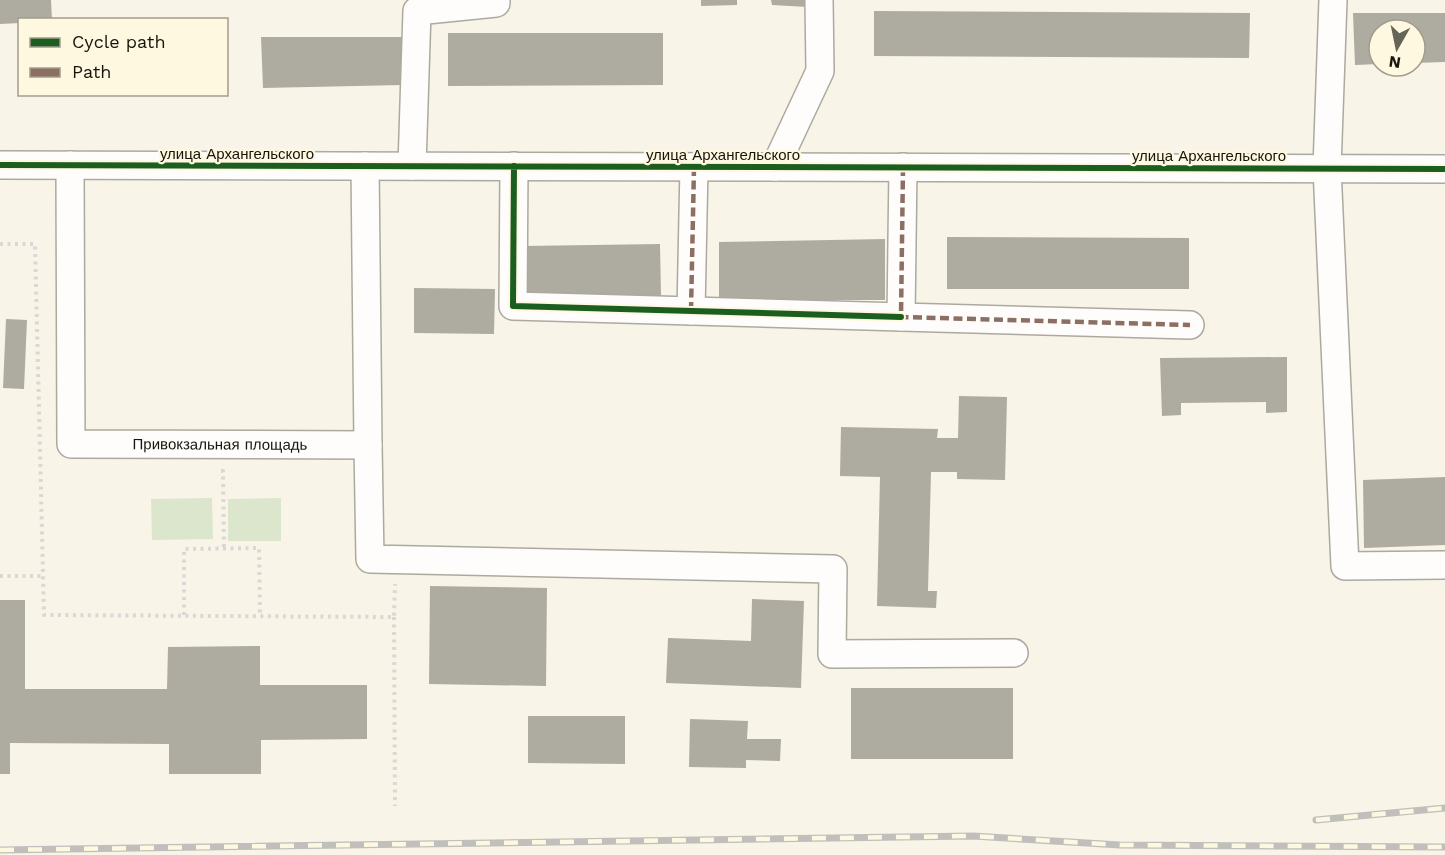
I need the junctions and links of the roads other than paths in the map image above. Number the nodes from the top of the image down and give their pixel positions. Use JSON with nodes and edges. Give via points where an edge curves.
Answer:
{"nodes":[{"id":1,"x":496,"y":0,"type":"edge"},
{"id":2,"x":819,"y":0,"type":"edge"},
{"id":3,"x":1333,"y":0,"type":"edge"},
{"id":4,"x":0,"y":165,"type":"edge"},
{"id":5,"x":70,"y":165,"type":"junction"},
{"id":6,"x":365,"y":166,"type":"junction"},
{"id":7,"x":412,"y":166,"type":"junction"},
{"id":8,"x":514,"y":166,"type":"junction"},
{"id":9,"x":694,"y":167,"type":"junction"},
{"id":10,"x":775,"y":167,"type":"junction"},
{"id":11,"x":903,"y":167,"type":"junction"},
{"id":12,"x":1327,"y":168,"type":"junction"},
{"id":13,"x":1445,"y":169,"type":"edge"},
{"id":14,"x":691,"y":311,"type":"junction"},
{"id":15,"x":901,"y":317,"type":"junction"},
{"id":16,"x":1190,"y":324,"type":"dead end"},
{"id":17,"x":368,"y":445,"type":"junction"},
{"id":18,"x":1445,"y":565,"type":"edge"},
{"id":19,"x":1014,"y":653,"type":"dead end"}],
"edges":[{"from":1,"to":7,"type":"street","via":[[417,11]]},
{"from":2,"to":10,"type":"street","via":[[820,71]]},
{"from":3,"to":12,"type":"street"},
{"from":4,"to":5,"type":"street","name":"улица Архангельского"},
{"from":5,"to":6,"type":"street","name":"улица Архангельского"},
{"from":5,"to":17,"type":"street","name":"Привокзальная площадь","via":[[71,444]]},
{"from":6,"to":7,"type":"street","name":"улица Архангельского"},
{"from":6,"to":17,"type":"street"},
{"from":7,"to":8,"type":"street","name":"улица Архангельского"},
{"from":8,"to":9,"type":"street","name":"улица Архангельского"},
{"from":8,"to":14,"type":"street","via":[[513,306]]},
{"from":9,"to":10,"type":"street","name":"улица Архангельского"},
{"from":9,"to":14,"type":"street"},
{"from":10,"to":11,"type":"street","name":"улица Архангельского"},
{"from":11,"to":12,"type":"street","name":"улица Архангельского"},
{"from":11,"to":15,"type":"street"},
{"from":12,"to":13,"type":"street","name":"улица Архангельского"},
{"from":12,"to":18,"type":"street","via":[[1345,566]]},
{"from":14,"to":15,"type":"street"},
{"from":15,"to":16,"type":"street"},
{"from":17,"to":19,"type":"street","via":[[370,559],[833,569],[832,654]]}]}
